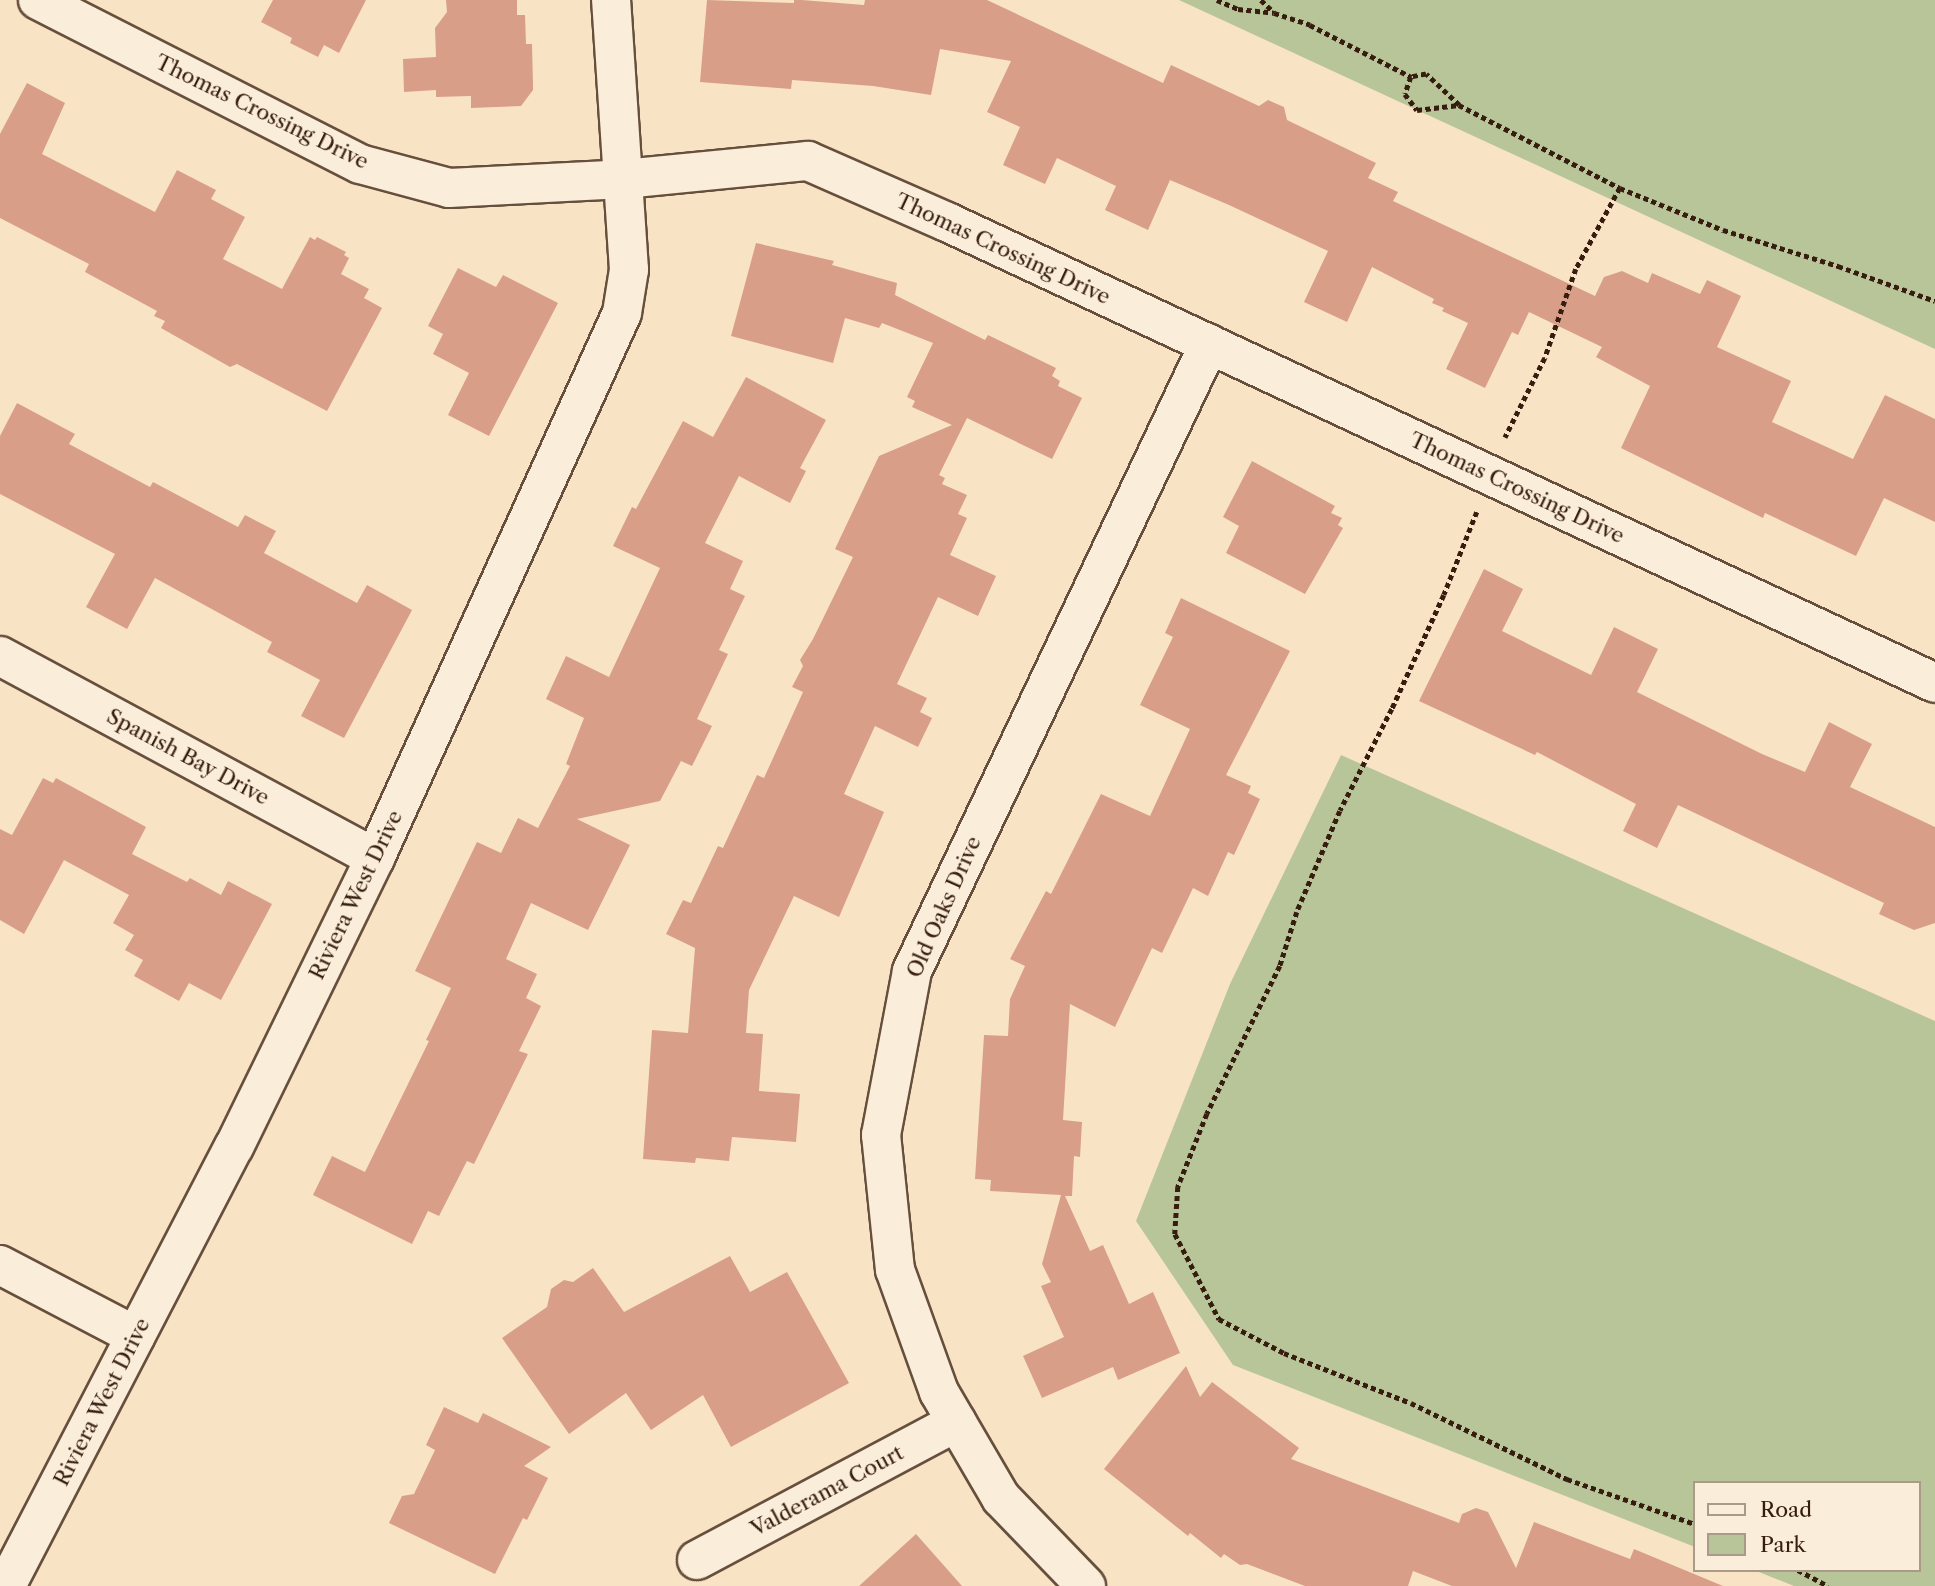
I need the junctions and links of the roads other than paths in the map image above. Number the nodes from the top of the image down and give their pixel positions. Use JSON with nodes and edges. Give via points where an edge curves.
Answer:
{"nodes":[{"id":1,"x":38,"y":0,"type":"edge"},
{"id":2,"x":611,"y":0,"type":"edge"},
{"id":3,"x":624,"y":179,"type":"junction"},
{"id":4,"x":1209,"y":344,"type":"junction"},
{"id":5,"x":0,"y":656,"type":"edge"},
{"id":6,"x":1935,"y":683,"type":"edge"},
{"id":7,"x":375,"y":858,"type":"junction"},
{"id":8,"x":0,"y":1265,"type":"edge"},
{"id":9,"x":136,"y":1336,"type":"junction"},
{"id":10,"x":957,"y":1422,"type":"junction"},
{"id":11,"x":697,"y":1560,"type":"dead end"},
{"id":12,"x":6,"y":1586,"type":"edge"},
{"id":13,"x":1086,"y":1586,"type":"edge"}],
"edges":[{"from":1,"to":3,"type":"street","name":"Thomas Crossing Drive","via":[[360,164],[449,188]]},
{"from":2,"to":3,"type":"street","name":"Riviera West Drive"},
{"from":3,"to":4,"type":"street","name":"Thomas Crossing Drive","via":[[808,161]]},
{"from":3,"to":7,"type":"street","name":"Riviera West Drive","via":[[629,270],[622,313]]},
{"from":4,"to":6,"type":"street","name":"Thomas Crossing Drive"},
{"from":4,"to":10,"type":"street","name":"Old Oaks Drive","via":[[912,971],[881,1135],[895,1270],[939,1392]]},
{"from":5,"to":7,"type":"street","name":"Spanish Bay Drive"},
{"from":7,"to":9,"type":"street","name":"Riviera West Drive"},
{"from":8,"to":9,"type":"street"},
{"from":9,"to":12,"type":"street","name":"Riviera West Drive"},
{"from":10,"to":11,"type":"street","name":"Valderama Court"},
{"from":10,"to":13,"type":"street","name":"Old Oaks Drive","via":[[1001,1498]]}]}
